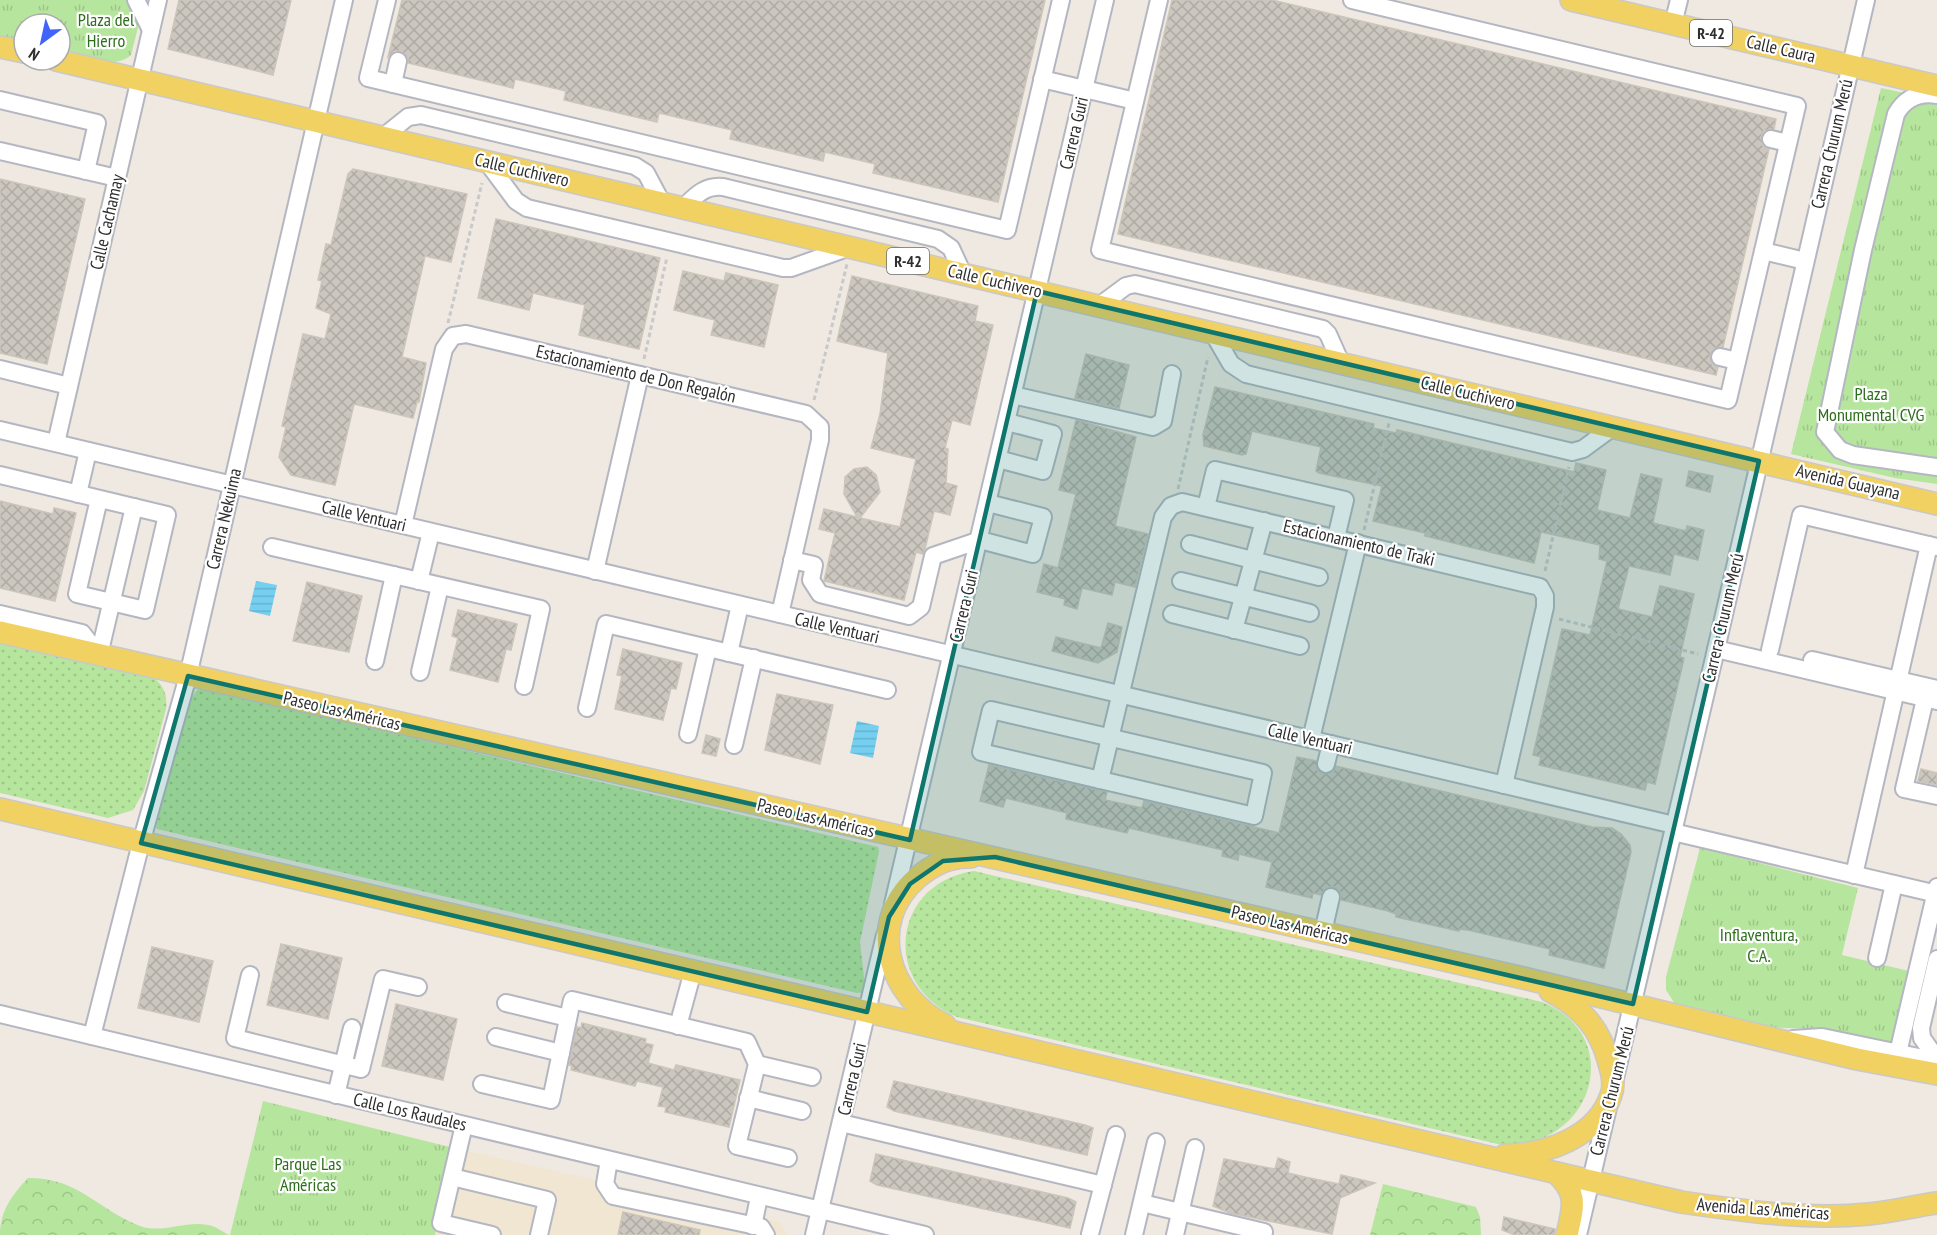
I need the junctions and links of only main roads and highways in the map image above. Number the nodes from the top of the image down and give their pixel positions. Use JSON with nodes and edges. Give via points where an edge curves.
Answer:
{"nodes":[{"id":1,"x":1571,"y":0,"type":"edge"},
{"id":2,"x":1601,"y":3,"type":"edge"},
{"id":3,"x":72,"y":64,"type":"edge"},
{"id":4,"x":1937,"y":86,"type":"edge"},
{"id":5,"x":1759,"y":461,"type":"joint"},
{"id":6,"x":1937,"y":504,"type":"edge"},
{"id":7,"x":0,"y":632,"type":"edge"},
{"id":8,"x":0,"y":809,"type":"edge"},
{"id":9,"x":995,"y":857,"type":"junction"},
{"id":10,"x":1519,"y":977,"type":"junction"},
{"id":11,"x":966,"y":1035,"type":"junction"},
{"id":12,"x":1937,"y":1074,"type":"edge"},
{"id":13,"x":1479,"y":1155,"type":"junction"},
{"id":14,"x":1556,"y":1173,"type":"junction"},
{"id":15,"x":1937,"y":1203,"type":"edge"},
{"id":16,"x":1567,"y":1235,"type":"edge"}],
"edges":[{"from":1,"to":2,"type":"main road","name":"Calle Caura","number":"R-42"},
{"from":2,"to":4,"type":"main road","name":"Calle Caura","number":"R-42","via":[[1673,24]]},
{"from":3,"to":5,"type":"main road","name":"Calle Cuchivero","number":"R-42"},
{"from":5,"to":6,"type":"main road","name":"Avenida Guayana","number":"R-42"},
{"from":7,"to":9,"type":"main road","name":"Paseo Las Américas"},
{"from":8,"to":11,"type":"main road"},
{"from":9,"to":10,"type":"main road","name":"Paseo Las Américas"},
{"from":9,"to":11,"type":"main road","via":[[961,857],[925,871],[910,884],[889,917],[889,949],[900,984],[924,1012]]},
{"from":10,"to":12,"type":"main road","name":"Paseo Las Américas","via":[[1857,1059]]},
{"from":10,"to":13,"type":"main road","via":[[1568,1000],[1583,1012],[1606,1051],[1612,1093],[1586,1129],[1568,1142],[1518,1155]]},
{"from":11,"to":13,"type":"main road"},
{"from":13,"to":14,"type":"main road"},
{"from":14,"to":15,"type":"main road","name":"Avenida Las Américas","via":[[1681,1202],[1788,1214],[1869,1214]]},
{"from":14,"to":16,"type":"main road","via":[[1573,1198]]}]}
